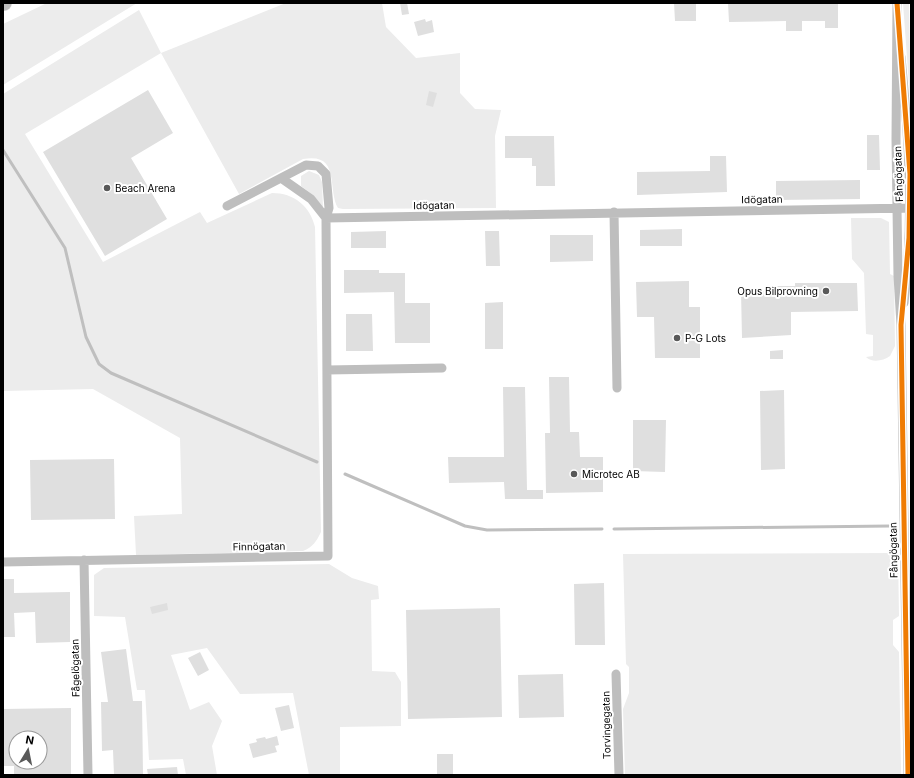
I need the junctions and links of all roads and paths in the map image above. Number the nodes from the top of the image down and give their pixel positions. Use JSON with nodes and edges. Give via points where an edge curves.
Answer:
{"nodes":[{"id":1,"x":897,"y":3,"type":"edge"},
{"id":2,"x":897,"y":22,"type":"junction"},
{"id":3,"x":281,"y":178,"type":"junction"},
{"id":4,"x":227,"y":206,"type":"dead end"},
{"id":5,"x":897,"y":208,"type":"junction"},
{"id":6,"x":911,"y":208,"type":"edge"},
{"id":7,"x":614,"y":212,"type":"junction"},
{"id":8,"x":326,"y":218,"type":"junction"},
{"id":9,"x":901,"y":325,"type":"junction"},
{"id":10,"x":442,"y":368,"type":"dead end"},
{"id":11,"x":327,"y":370,"type":"junction"},
{"id":12,"x":617,"y":388,"type":"dead end"},
{"id":13,"x":84,"y":560,"type":"junction"},
{"id":14,"x":3,"y":562,"type":"edge"},
{"id":15,"x":616,"y":674,"type":"dead end"},
{"id":16,"x":88,"y":775,"type":"edge"},
{"id":17,"x":619,"y":775,"type":"edge"},
{"id":18,"x":908,"y":775,"type":"edge"}],
"edges":[{"from":1,"to":2,"type":"street","name":"Fångögatan"},
{"from":2,"to":5,"type":"street","name":"Fångögatan"},
{"from":2,"to":6,"type":"street","name":"Fångögatan","via":[[909,152]]},
{"from":3,"to":4,"type":"street","name":"Finnögatan"},
{"from":3,"to":8,"type":"street","via":[[311,199]]},
{"from":3,"to":8,"type":"street","name":"Finnögatan","via":[[306,165],[322,169],[328,180],[329,208]]},
{"from":5,"to":6,"type":"street","name":"Idögatan"},
{"from":5,"to":7,"type":"street","name":"Idögatan"},
{"from":5,"to":9,"type":"street","name":"Fångögatan"},
{"from":6,"to":9,"type":"street","name":"Fångögatan","via":[[908,274]]},
{"from":7,"to":8,"type":"street","name":"Idögatan"},
{"from":7,"to":12,"type":"street"},
{"from":8,"to":11,"type":"street","name":"Finnögatan"},
{"from":9,"to":18,"type":"street","name":"Fångögatan"},
{"from":10,"to":11,"type":"street"},
{"from":11,"to":13,"type":"street","name":"Finnögatan","via":[[328,556]]},
{"from":13,"to":14,"type":"street","name":"Finnögatan"},
{"from":13,"to":16,"type":"street","name":"Fågelögatan"},
{"from":15,"to":17,"type":"street","name":"Torvingegatan"}]}
